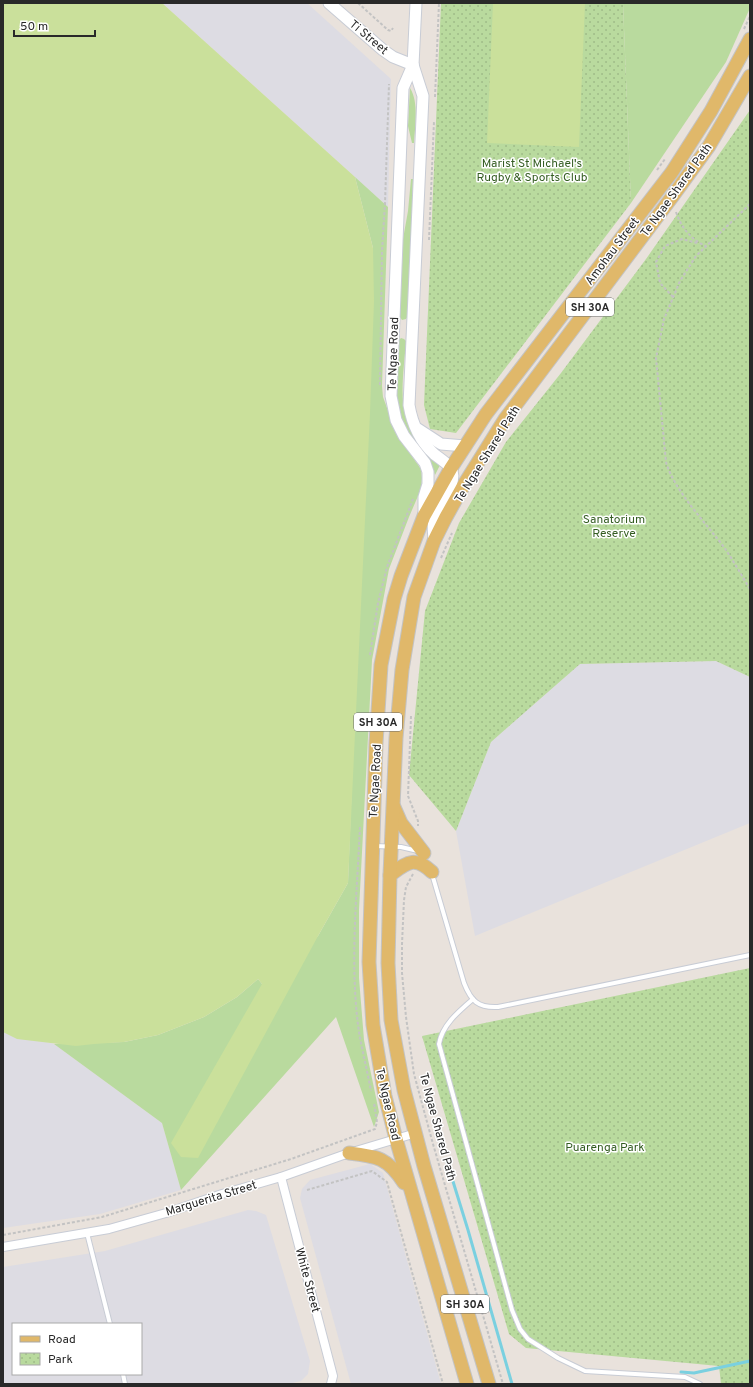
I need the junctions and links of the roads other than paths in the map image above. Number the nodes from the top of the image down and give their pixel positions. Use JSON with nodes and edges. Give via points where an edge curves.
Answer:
{"nodes":[{"id":1,"x":330,"y":3,"type":"edge"},
{"id":2,"x":416,"y":3,"type":"edge"},
{"id":3,"x":747,"y":34,"type":"edge"},
{"id":4,"x":413,"y":65,"type":"junction"},
{"id":5,"x":750,"y":76,"type":"edge"},
{"id":6,"x":400,"y":171,"type":"junction"},
{"id":7,"x":420,"y":172,"type":"junction"},
{"id":8,"x":394,"y":327,"type":"junction"},
{"id":9,"x":412,"y":329,"type":"junction"},
{"id":10,"x":416,"y":427,"type":"junction"},
{"id":11,"x":465,"y":446,"type":"junction"},
{"id":12,"x":451,"y":468,"type":"junction"},
{"id":13,"x":424,"y":516,"type":"junction"},
{"id":14,"x":434,"y":541,"type":"junction"},
{"id":15,"x":393,"y":806,"type":"junction"},
{"id":16,"x":372,"y":846,"type":"junction"},
{"id":17,"x":391,"y":846,"type":"junction"},
{"id":18,"x":425,"y":855,"type":"joint"},
{"id":19,"x":431,"y":869,"type":"joint"},
{"id":20,"x":390,"y":875,"type":"junction"},
{"id":21,"x":750,"y":955,"type":"edge"},
{"id":22,"x":473,"y":999,"type":"junction"},
{"id":23,"x":416,"y":1132,"type":"junction"},
{"id":24,"x":396,"y":1139,"type":"junction"},
{"id":25,"x":349,"y":1154,"type":"junction"},
{"id":26,"x":281,"y":1177,"type":"junction"},
{"id":27,"x":411,"y":1193,"type":"junction"},
{"id":28,"x":87,"y":1233,"type":"junction"},
{"id":29,"x":3,"y":1247,"type":"edge"},
{"id":30,"x":110,"y":1323,"type":"edge"},
{"id":31,"x":331,"y":1384,"type":"edge"},
{"id":32,"x":467,"y":1384,"type":"edge"},
{"id":33,"x":489,"y":1384,"type":"edge"},
{"id":34,"x":700,"y":1384,"type":"edge"}],
"edges":[{"from":1,"to":4,"type":"street","name":"Ti Street","via":[[383,50]]},
{"from":2,"to":4,"type":"street","name":"Te Ngae Road"},
{"from":3,"to":11,"type":"main road","name":"Amohau Street","number":"SH 30A","via":[[711,111],[672,172],[486,414]]},
{"from":4,"to":6,"type":"street","name":"Te Ngae Road","via":[[403,88]]},
{"from":4,"to":7,"type":"street","name":"Te Ngae Road","via":[[422,96]]},
{"from":5,"to":14,"type":"main road","name":"Amohau Street","number":"SH 30A","via":[[708,146],[676,191],[505,419],[464,483]]},
{"from":6,"to":7,"type":"street"},
{"from":6,"to":8,"type":"street","name":"Te Ngae Road"},
{"from":7,"to":9,"type":"street","name":"Te Ngae Road"},
{"from":8,"to":9,"type":"street"},
{"from":8,"to":13,"type":"street","name":"Te Ngae Road","via":[[391,396],[396,420],[404,436],[425,463],[428,472]]},
{"from":9,"to":10,"type":"street","name":"Te Ngae Road","via":[[409,405]]},
{"from":10,"to":11,"type":"street","via":[[442,444]]},
{"from":10,"to":12,"type":"street","name":"Te Ngae Road","via":[[431,451]]},
{"from":11,"to":12,"type":"main road","name":"Amohau Street","number":"SH 30A"},
{"from":12,"to":13,"type":"main road","name":"Amohau Street","number":"SH 30A"},
{"from":12,"to":14,"type":"street","name":"Te Ngae Road","via":[[451,487],[434,520]]},
{"from":13,"to":16,"type":"main road","name":"Te Ngae Road","number":"SH 30A","via":[[396,591],[381,665]]},
{"from":14,"to":15,"type":"main road","name":"Te Ngae Road","number":"SH 30A","via":[[418,583],[402,670]]},
{"from":15,"to":17,"type":"main road","name":"Te Ngae Road","number":"SH 30A"},
{"from":15,"to":18,"type":"main road","via":[[401,823]]},
{"from":16,"to":17,"type":"lane"},
{"from":16,"to":24,"type":"main road","name":"Te Ngae Road","number":"SH 30A","via":[[369,962],[372,1025]]},
{"from":17,"to":18,"type":"lane","via":[[410,848]]},
{"from":17,"to":20,"type":"main road","name":"Te Ngae Road","number":"SH 30A"},
{"from":19,"to":20,"type":"main road","via":[[411,861]]},
{"from":19,"to":22,"type":"lane","via":[[464,983]]},
{"from":20,"to":23,"type":"main road","name":"Te Ngae Road","number":"SH 30A","via":[[388,962],[391,1020],[404,1090]]},
{"from":21,"to":22,"type":"lane","via":[[498,1007],[483,1006]]},
{"from":22,"to":34,"type":"lane","via":[[453,1017],[440,1037],[439,1044],[512,1310],[520,1329],[528,1339],[558,1358],[586,1371],[685,1377]]},
{"from":23,"to":24,"type":"street","name":"Marguerita Street"},
{"from":23,"to":33,"type":"main road","name":"Te Ngae Road","number":"SH 30A"},
{"from":24,"to":25,"type":"street","name":"Marguerita Street"},
{"from":24,"to":27,"type":"main road","name":"Te Ngae Road","number":"SH 30A"},
{"from":25,"to":26,"type":"street","name":"Marguerita Street"},
{"from":25,"to":27,"type":"main road","via":[[383,1160],[396,1170]]},
{"from":26,"to":28,"type":"street","name":"Marguerita Street","via":[[166,1213]]},
{"from":26,"to":31,"type":"street","name":"White Street","via":[[333,1376]]},
{"from":27,"to":32,"type":"main road","name":"Te Ngae Road","number":"SH 30A"},
{"from":28,"to":29,"type":"street","name":"Marguerita Street"},
{"from":28,"to":30,"type":"lane"}]}
